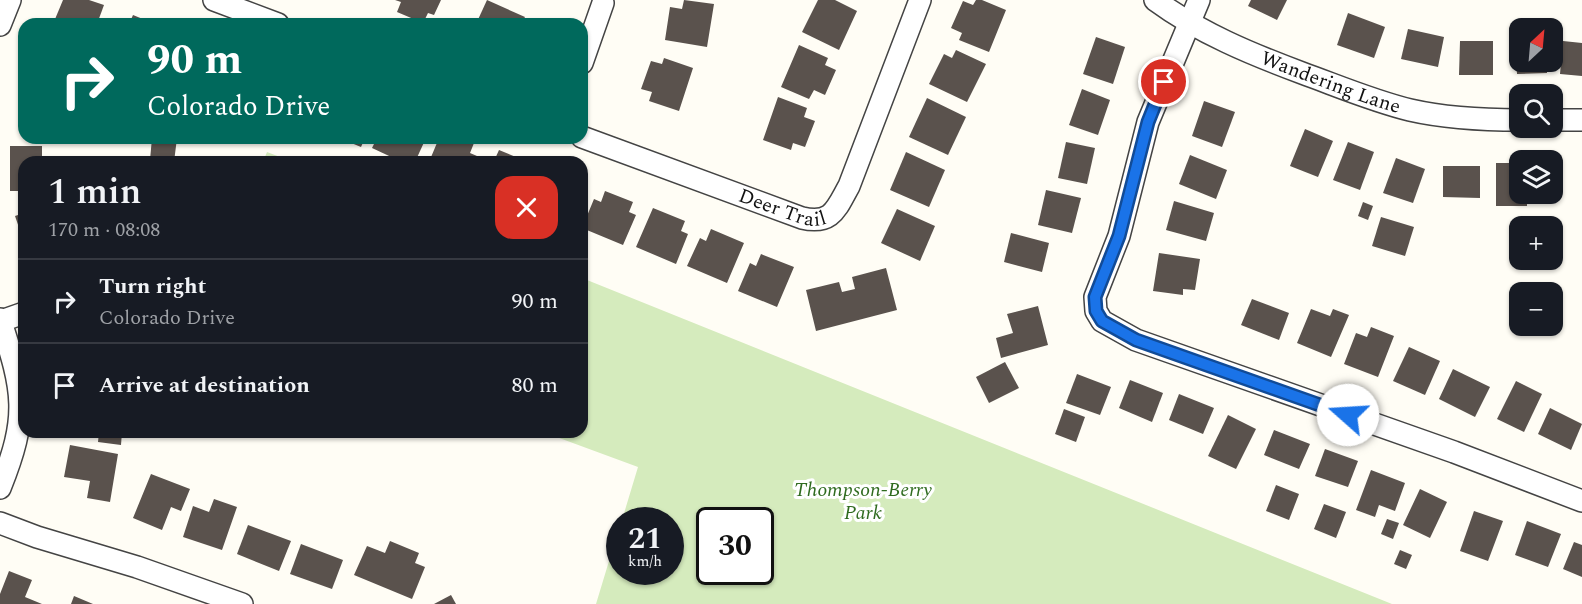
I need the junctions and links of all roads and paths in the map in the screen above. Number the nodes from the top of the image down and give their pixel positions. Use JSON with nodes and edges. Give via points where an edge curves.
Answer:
{"nodes":[{"id":1,"x":9,"y":0,"type":"edge"},
{"id":2,"x":214,"y":0,"type":"edge"},
{"id":3,"x":920,"y":0,"type":"edge"},
{"id":4,"x":1155,"y":0,"type":"edge"},
{"id":5,"x":1199,"y":0,"type":"edge"},
{"id":6,"x":603,"y":3,"type":"dead end"},
{"id":7,"x":262,"y":18,"type":"edge"},
{"id":8,"x":1189,"y":22,"type":"junction"},
{"id":9,"x":0,"y":25,"type":"edge"},
{"id":10,"x":588,"y":46,"type":"edge"},
{"id":11,"x":1509,"y":119,"type":"edge"},
{"id":12,"x":1563,"y":120,"type":"edge"},
{"id":13,"x":1582,"y":120,"type":"edge"},
{"id":14,"x":588,"y":139,"type":"edge"},
{"id":15,"x":18,"y":315,"type":"edge"},
{"id":16,"x":0,"y":320,"type":"edge"},
{"id":17,"x":18,"y":377,"type":"edge"},
{"id":18,"x":18,"y":435,"type":"edge"},
{"id":19,"x":0,"y":488,"type":"edge"},
{"id":20,"x":1582,"y":501,"type":"edge"},
{"id":21,"x":0,"y":523,"type":"edge"},
{"id":22,"x":242,"y":604,"type":"edge"}],
"edges":[{"from":1,"to":9,"type":"street"},
{"from":2,"to":7,"type":"street"},
{"from":3,"to":14,"type":"street","name":"Deer Trail","via":[[849,186],[825,220],[802,218]]},
{"from":4,"to":8,"type":"street","name":"Wandering Lane"},
{"from":5,"to":8,"type":"street"},
{"from":6,"to":10,"type":"street"},
{"from":8,"to":11,"type":"street","name":"Wandering Lane","via":[[1277,63],[1379,101],[1444,116]]},
{"from":8,"to":20,"type":"street","via":[[1148,122],[1119,236],[1095,297],[1102,321],[1136,340]]},
{"from":12,"to":13,"type":"street"},
{"from":15,"to":16,"type":"street"},
{"from":16,"to":17,"type":"street"},
{"from":18,"to":19,"type":"street"},
{"from":21,"to":22,"type":"street"}]}
